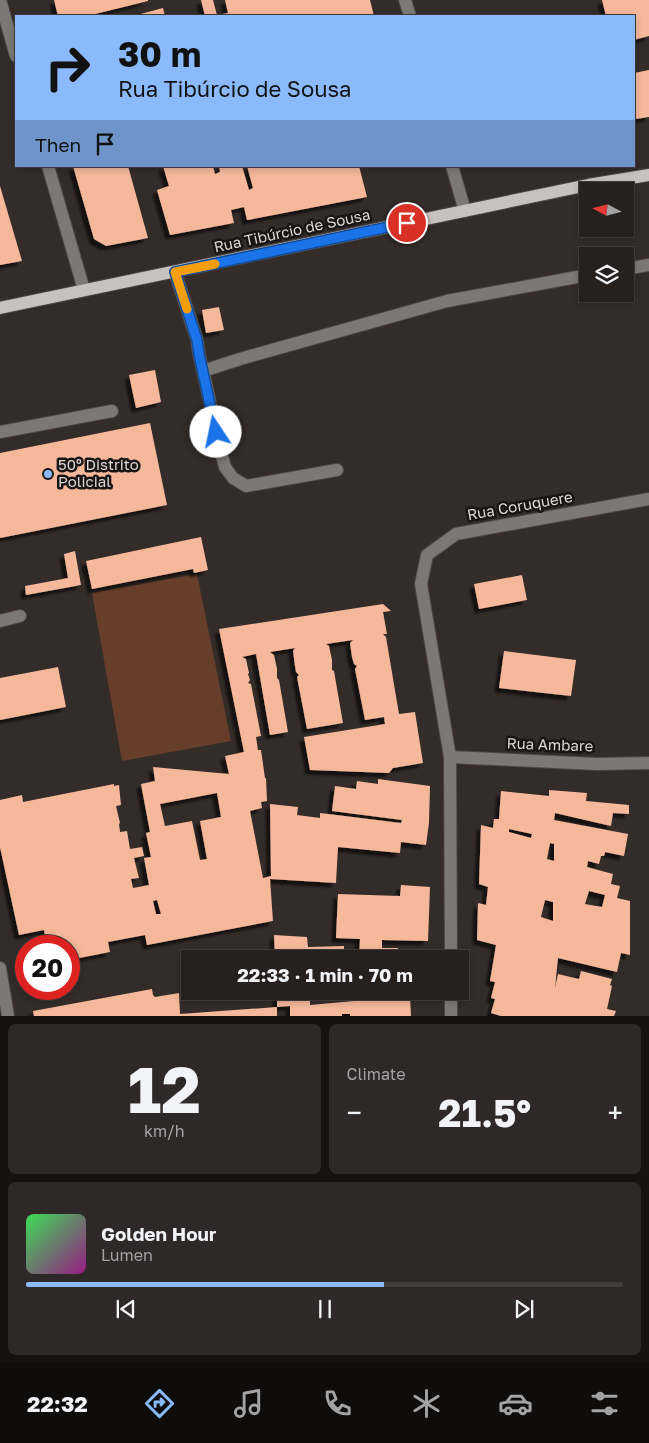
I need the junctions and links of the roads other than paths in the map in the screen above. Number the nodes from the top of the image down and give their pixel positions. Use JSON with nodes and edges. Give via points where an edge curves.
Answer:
{"nodes":[{"id":1,"x":0,"y":0,"type":"edge"},
{"id":2,"x":405,"y":0,"type":"edge"},
{"id":3,"x":410,"y":15,"type":"edge"},
{"id":4,"x":15,"y":52,"type":"edge"},
{"id":5,"x":48,"y":167,"type":"edge"},
{"id":6,"x":452,"y":167,"type":"edge"},
{"id":7,"x":649,"y":175,"type":"edge"},
{"id":8,"x":465,"y":211,"type":"junction"},
{"id":9,"x":649,"y":265,"type":"edge"},
{"id":10,"x":634,"y":268,"type":"edge"},
{"id":11,"x":175,"y":272,"type":"junction"},
{"id":12,"x":579,"y":277,"type":"edge"},
{"id":13,"x":84,"y":290,"type":"junction"},
{"id":14,"x":0,"y":308,"type":"edge"},
{"id":15,"x":203,"y":371,"type":"junction"},
{"id":16,"x":112,"y":411,"type":"dead end"},
{"id":17,"x":0,"y":432,"type":"edge"},
{"id":18,"x":337,"y":470,"type":"dead end"},
{"id":19,"x":649,"y":500,"type":"edge"},
{"id":20,"x":20,"y":616,"type":"dead end"},
{"id":21,"x":0,"y":620,"type":"edge"},
{"id":22,"x":450,"y":757,"type":"junction"},
{"id":23,"x":649,"y":764,"type":"edge"},
{"id":24,"x":451,"y":950,"type":"edge"},
{"id":25,"x":0,"y":968,"type":"edge"},
{"id":26,"x":451,"y":1000,"type":"edge"},
{"id":27,"x":8,"y":1016,"type":"edge"},
{"id":28,"x":451,"y":1016,"type":"edge"}],
"edges":[{"from":1,"to":4,"type":"street"},
{"from":2,"to":3,"type":"street"},
{"from":5,"to":13,"type":"street"},
{"from":6,"to":8,"type":"street"},
{"from":7,"to":8,"type":"main road","name":"Rua Tibúrcio de Sousa"},
{"from":8,"to":11,"type":"main road","name":"Rua Tibúrcio de Sousa"},
{"from":9,"to":10,"type":"street"},
{"from":11,"to":13,"type":"main road","name":"Rua Tibúrcio de Sousa"},
{"from":11,"to":15,"type":"street","via":[[197,340]]},
{"from":12,"to":15,"type":"street","via":[[448,301]]},
{"from":13,"to":14,"type":"main road","name":"Rua Tibúrcio de Sousa"},
{"from":15,"to":18,"type":"street","via":[[225,467],[233,478],[246,486]]},
{"from":16,"to":17,"type":"street"},
{"from":19,"to":22,"type":"street","name":"Rua Coruquere","via":[[456,534],[427,555],[421,584]]},
{"from":20,"to":21,"type":"street"},
{"from":22,"to":23,"type":"street","name":"Rua Ambare"},
{"from":22,"to":24,"type":"street","name":"Rua Coruquere"},
{"from":25,"to":27,"type":"street"},
{"from":26,"to":28,"type":"street"}]}
